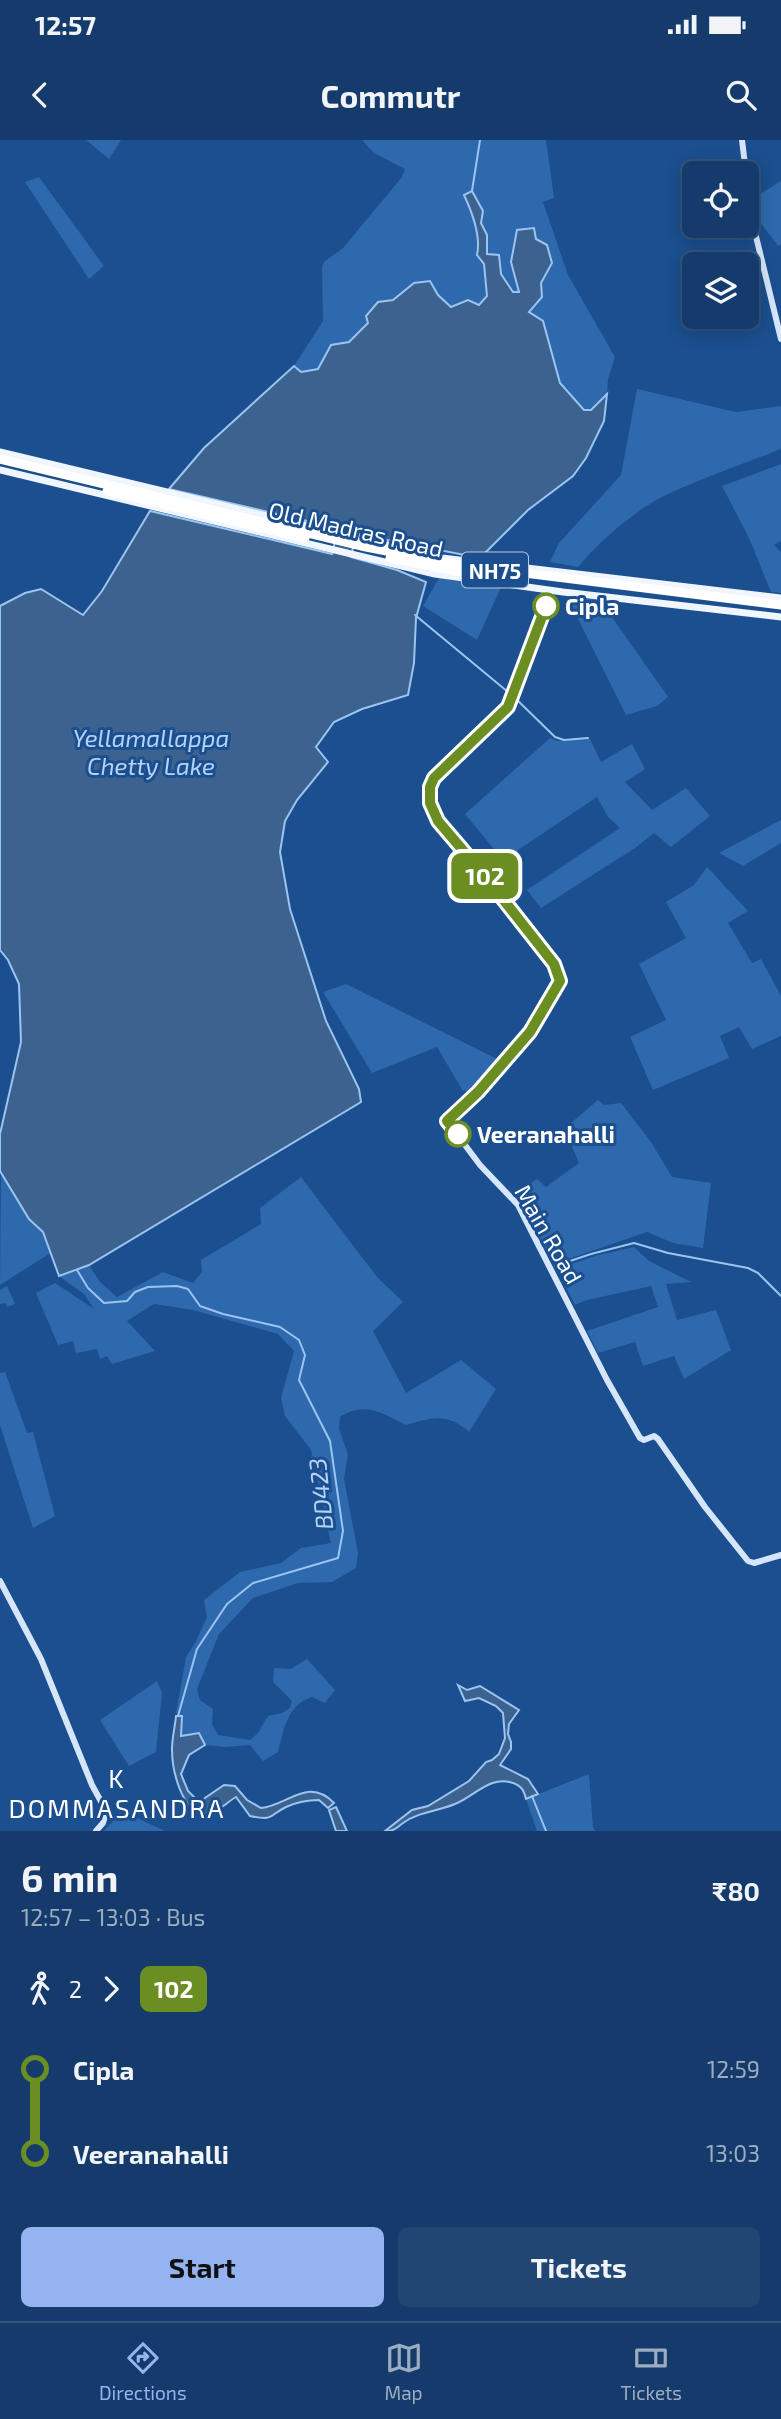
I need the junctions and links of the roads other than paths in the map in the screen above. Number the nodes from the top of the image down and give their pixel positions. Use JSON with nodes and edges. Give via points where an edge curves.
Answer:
{"nodes":[{"id":1,"x":742,"y":140,"type":"edge"},
{"id":2,"x":745,"y":161,"type":"edge"},
{"id":3,"x":756,"y":238,"type":"edge"},
{"id":4,"x":781,"y":339,"type":"edge"},
{"id":5,"x":0,"y":452,"type":"edge"},
{"id":6,"x":0,"y":459,"type":"edge"},
{"id":7,"x":0,"y":467,"type":"edge"},
{"id":8,"x":154,"y":496,"type":"junction"},
{"id":9,"x":184,"y":512,"type":"junction"},
{"id":10,"x":332,"y":541,"type":"junction"},
{"id":11,"x":355,"y":547,"type":"junction"},
{"id":12,"x":636,"y":584,"type":"junction"},
{"id":13,"x":549,"y":590,"type":"junction"},
{"id":14,"x":781,"y":598,"type":"edge"},
{"id":15,"x":710,"y":599,"type":"junction"},
{"id":16,"x":781,"y":605,"type":"edge"},
{"id":17,"x":781,"y":611,"type":"edge"},
{"id":18,"x":781,"y":617,"type":"edge"},
{"id":19,"x":781,"y":1555,"type":"edge"},
{"id":20,"x":0,"y":1580,"type":"edge"},
{"id":21,"x":96,"y":1831,"type":"edge"}],
"edges":[{"from":1,"to":2,"type":"street"},
{"from":3,"to":4,"type":"street"},
{"from":5,"to":8,"type":"main road"},
{"from":6,"to":8,"type":"highway","name":"Old Madras Road","number":"NH75"},
{"from":7,"to":8,"type":"highway","name":"Old Madras Road","number":"NH75"},
{"from":7,"to":9,"type":"main road"},
{"from":8,"to":9,"type":"highway","name":"Old Madras Road","number":"NH75"},
{"from":8,"to":10,"type":"highway","name":"Old Madras Road","number":"NH75"},
{"from":9,"to":10,"type":"highway","name":"Old Madras Road","number":"NH75"},
{"from":10,"to":11,"type":"highway","name":"Old Madras Road","number":"NH75"},
{"from":11,"to":12,"type":"highway","name":"Old Madras Road","number":"NH75","via":[[459,565]]},
{"from":11,"to":13,"type":"main road","via":[[435,574]]},
{"from":11,"to":15,"type":"highway","name":"Old Madras Road","number":"NH75","via":[[461,572]]},
{"from":12,"to":14,"type":"main road"},
{"from":12,"to":15,"type":"highway","number":"NH75"},
{"from":13,"to":18,"type":"main road"},
{"from":13,"to":19,"type":"street","name":"Main Road","via":[[508,707],[434,778],[430,795],[438,821],[554,964],[560,981],[530,1032],[447,1121],[518,1205],[640,1438],[658,1438],[748,1561]]},
{"from":15,"to":16,"type":"highway","number":"NH75"},
{"from":15,"to":17,"type":"highway","number":"NH75"},
{"from":20,"to":21,"type":"street","via":[[41,1659],[104,1807],[103,1823]]}]}
